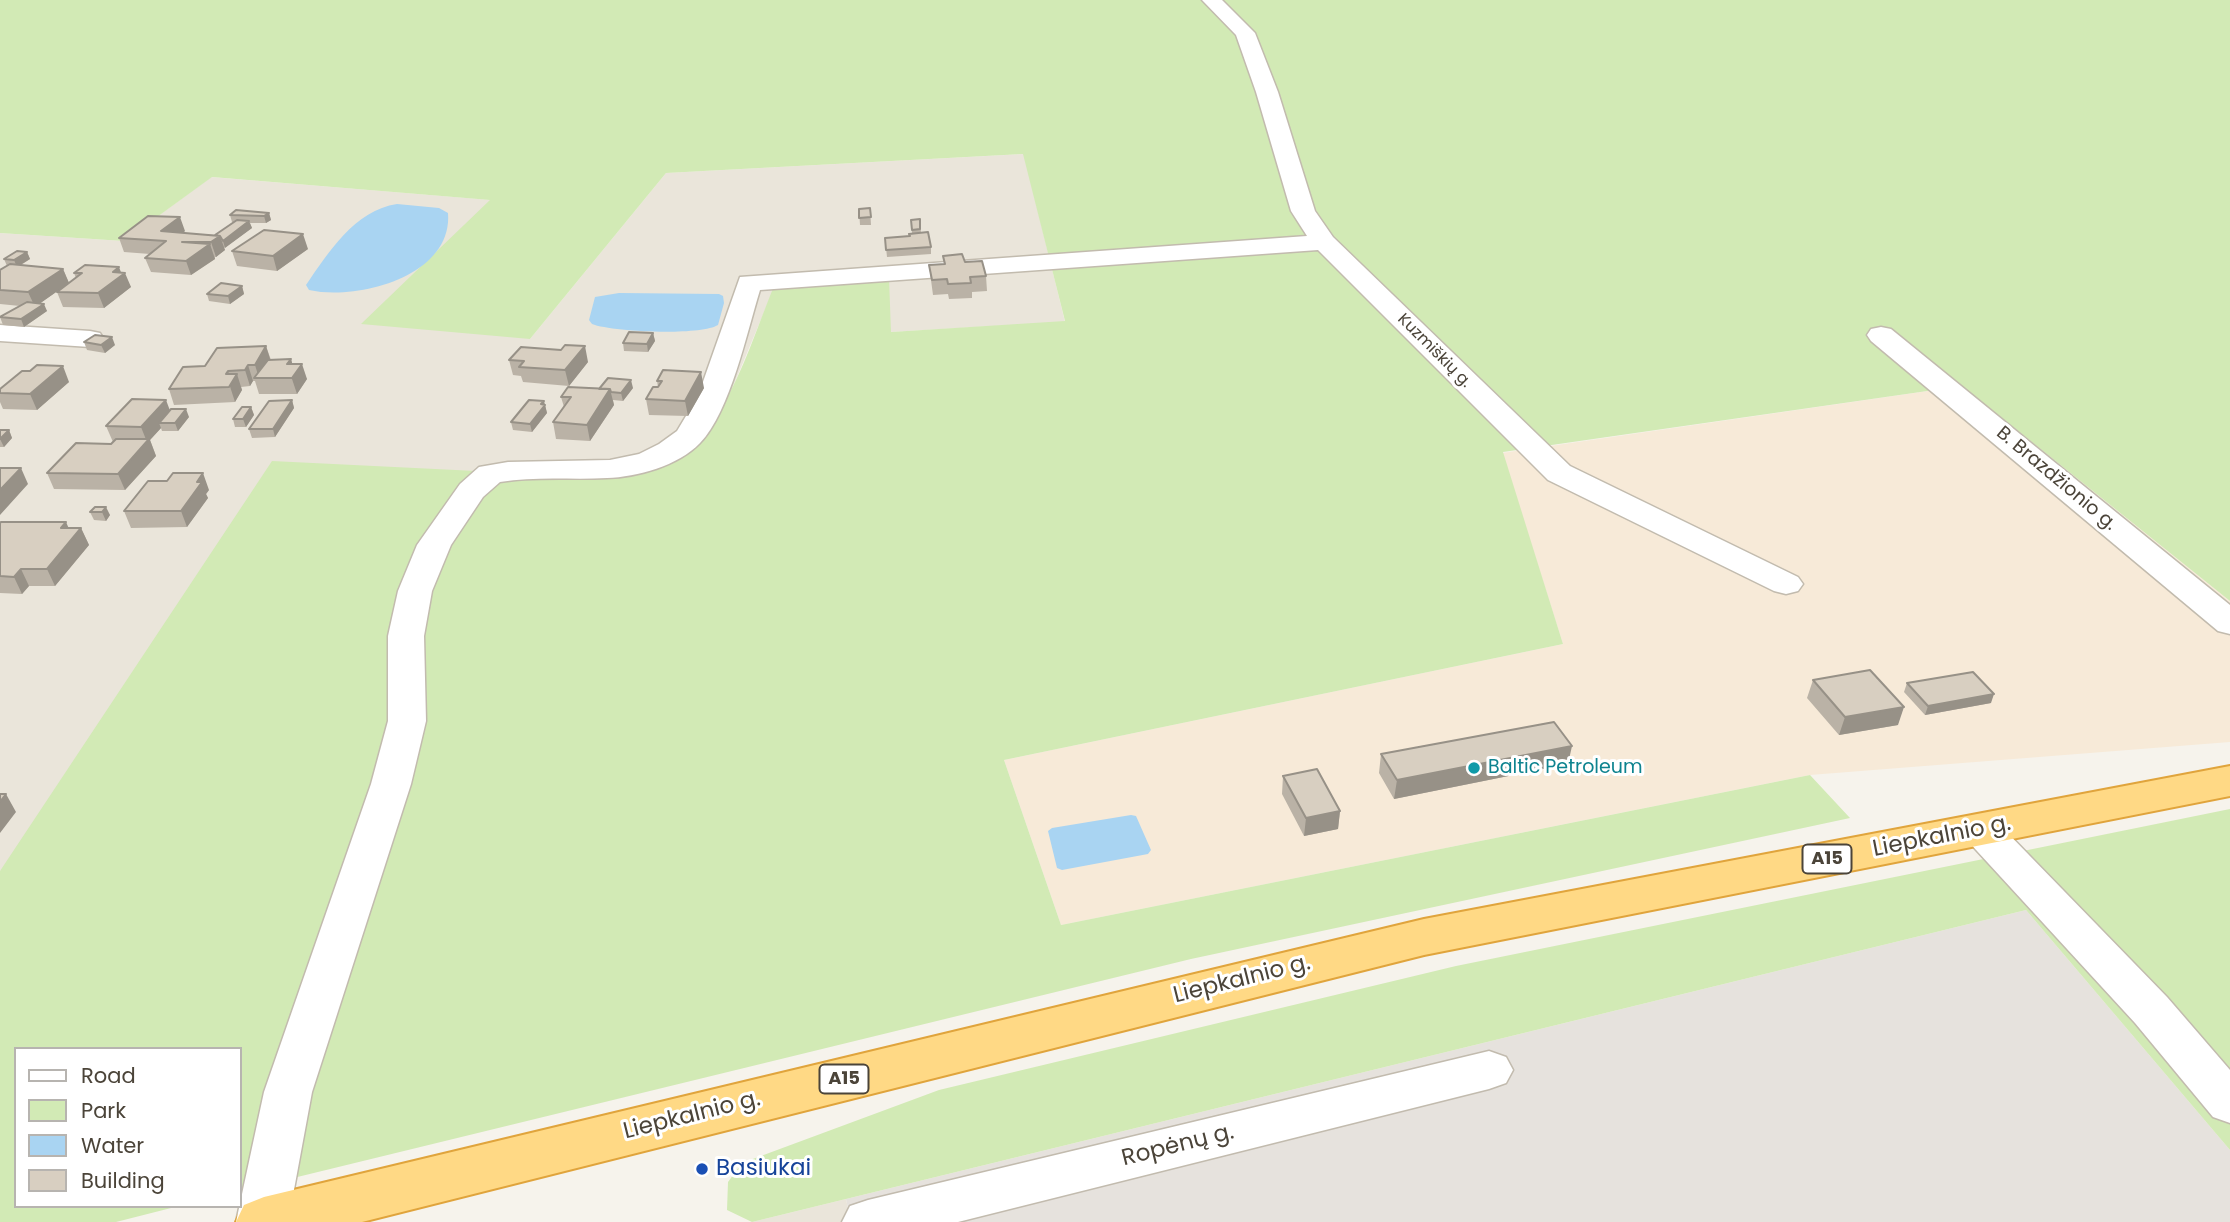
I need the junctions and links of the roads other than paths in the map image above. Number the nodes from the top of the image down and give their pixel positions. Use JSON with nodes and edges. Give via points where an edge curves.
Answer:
{"nodes":[{"id":1,"x":1211,"y":0,"type":"edge"},
{"id":2,"x":1324,"y":242,"type":"junction"},
{"id":3,"x":0,"y":332,"type":"edge"},
{"id":4,"x":1881,"y":335,"type":"dead end"},
{"id":5,"x":90,"y":339,"type":"edge"},
{"id":6,"x":1786,"y":584,"type":"dead end"},
{"id":7,"x":2230,"y":623,"type":"edge"},
{"id":8,"x":2230,"y":781,"type":"edge"},
{"id":9,"x":1980,"y":829,"type":"junction"},
{"id":10,"x":1489,"y":1070,"type":"dead end"},
{"id":11,"x":2230,"y":1103,"type":"edge"},
{"id":12,"x":263,"y":1222,"type":"edge"},
{"id":13,"x":868,"y":1222,"type":"edge"}],
"edges":[{"from":1,"to":2,"type":"street","name":"Kuzmiškių g.","via":[[1245,33],[1303,211]]},
{"from":2,"to":6,"type":"street","name":"Kuzmiškių g.","via":[[1559,473]]},
{"from":2,"to":12,"type":"street","via":[[749,283],[713,396],[689,437],[648,461],[610,469],[490,474],[471,491],[434,545],[415,591],[406,636],[407,721],[401,746],[288,1092]]},
{"from":3,"to":5,"type":"street"},
{"from":4,"to":7,"type":"street","name":"B. Brazdžionio g."},
{"from":8,"to":9,"type":"highway","name":"Liepkalnio g.","number":"A15"},
{"from":9,"to":11,"type":"street","via":[[2151,1010]]},
{"from":9,"to":12,"type":"highway","name":"Liepkalnio g.","number":"A15","via":[[1424,937]]},
{"from":10,"to":13,"type":"street","name":"Ropėnų g."}]}
